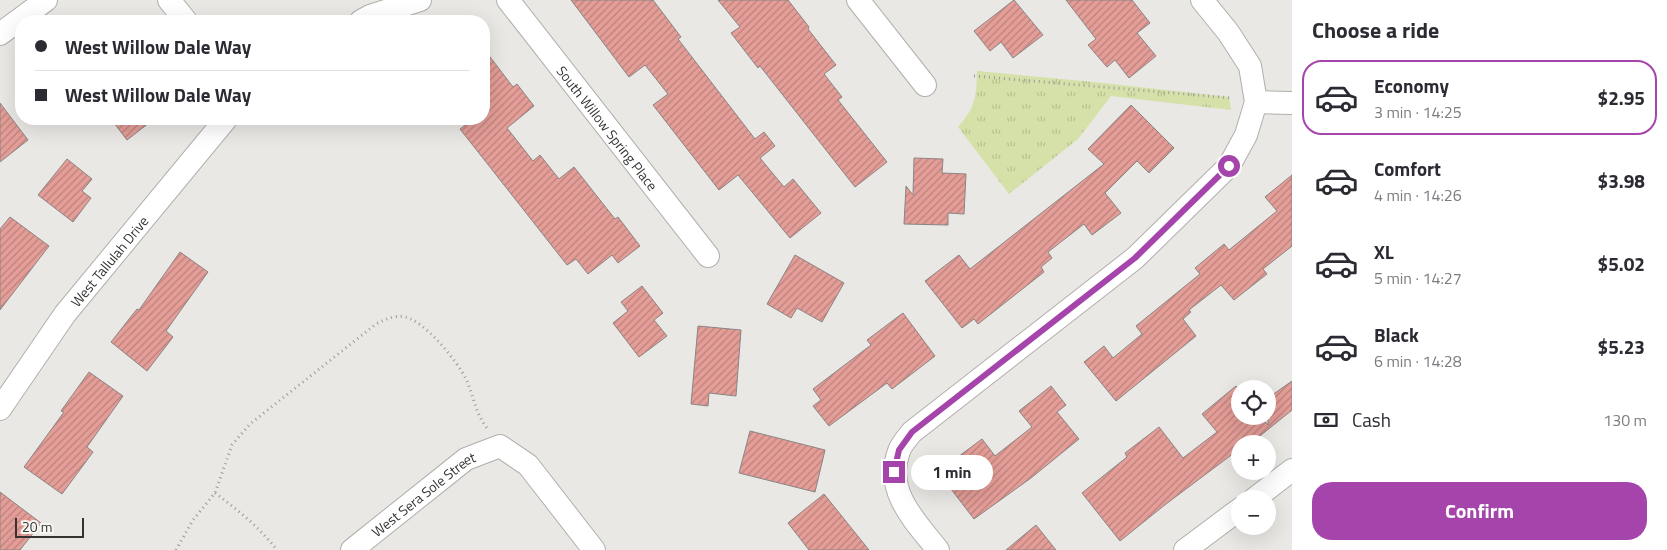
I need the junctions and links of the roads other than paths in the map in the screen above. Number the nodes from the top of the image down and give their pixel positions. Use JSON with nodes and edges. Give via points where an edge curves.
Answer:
{"nodes":[{"id":1,"x":46,"y":0,"type":"edge"},
{"id":2,"x":170,"y":0,"type":"edge"},
{"id":3,"x":420,"y":0,"type":"edge"},
{"id":4,"x":508,"y":0,"type":"edge"},
{"id":5,"x":858,"y":0,"type":"edge"},
{"id":6,"x":1202,"y":0,"type":"edge"},
{"id":7,"x":26,"y":15,"type":"edge"},
{"id":8,"x":181,"y":15,"type":"edge"},
{"id":9,"x":373,"y":15,"type":"edge"},
{"id":10,"x":15,"y":23,"type":"edge"},
{"id":11,"x":0,"y":34,"type":"edge"},
{"id":12,"x":925,"y":86,"type":"dead end"},
{"id":13,"x":1246,"y":100,"type":"junction"},
{"id":14,"x":1292,"y":103,"type":"edge"},
{"id":15,"x":221,"y":125,"type":"edge"},
{"id":16,"x":708,"y":256,"type":"dead end"},
{"id":17,"x":0,"y":409,"type":"edge"},
{"id":18,"x":1292,"y":470,"type":"edge"},
{"id":19,"x":1266,"y":490,"type":"edge"},
{"id":20,"x":1231,"y":516,"type":"edge"},
{"id":21,"x":352,"y":550,"type":"edge"},
{"id":22,"x":594,"y":550,"type":"edge"},
{"id":23,"x":938,"y":550,"type":"edge"},
{"id":24,"x":1185,"y":550,"type":"edge"}],
"edges":[{"from":1,"to":7,"type":"street"},
{"from":2,"to":8,"type":"street"},
{"from":3,"to":9,"type":"street"},
{"from":4,"to":16,"type":"street","name":"South Willow Spring Place"},
{"from":5,"to":12,"type":"street"},
{"from":6,"to":13,"type":"street","via":[[1250,66]]},
{"from":10,"to":11,"type":"street"},
{"from":13,"to":14,"type":"street"},
{"from":13,"to":23,"type":"street","via":[[1246,135],[1229,166],[1135,258],[912,432],[899,450],[894,472],[898,492],[906,510]]},
{"from":15,"to":17,"type":"street","name":"West Tallulah Drive","via":[[65,314]]},
{"from":18,"to":19,"type":"street"},
{"from":20,"to":24,"type":"street"},
{"from":21,"to":22,"type":"street","name":"West Sera Sole Street","via":[[466,459],[500,446],[528,465]]}]}
